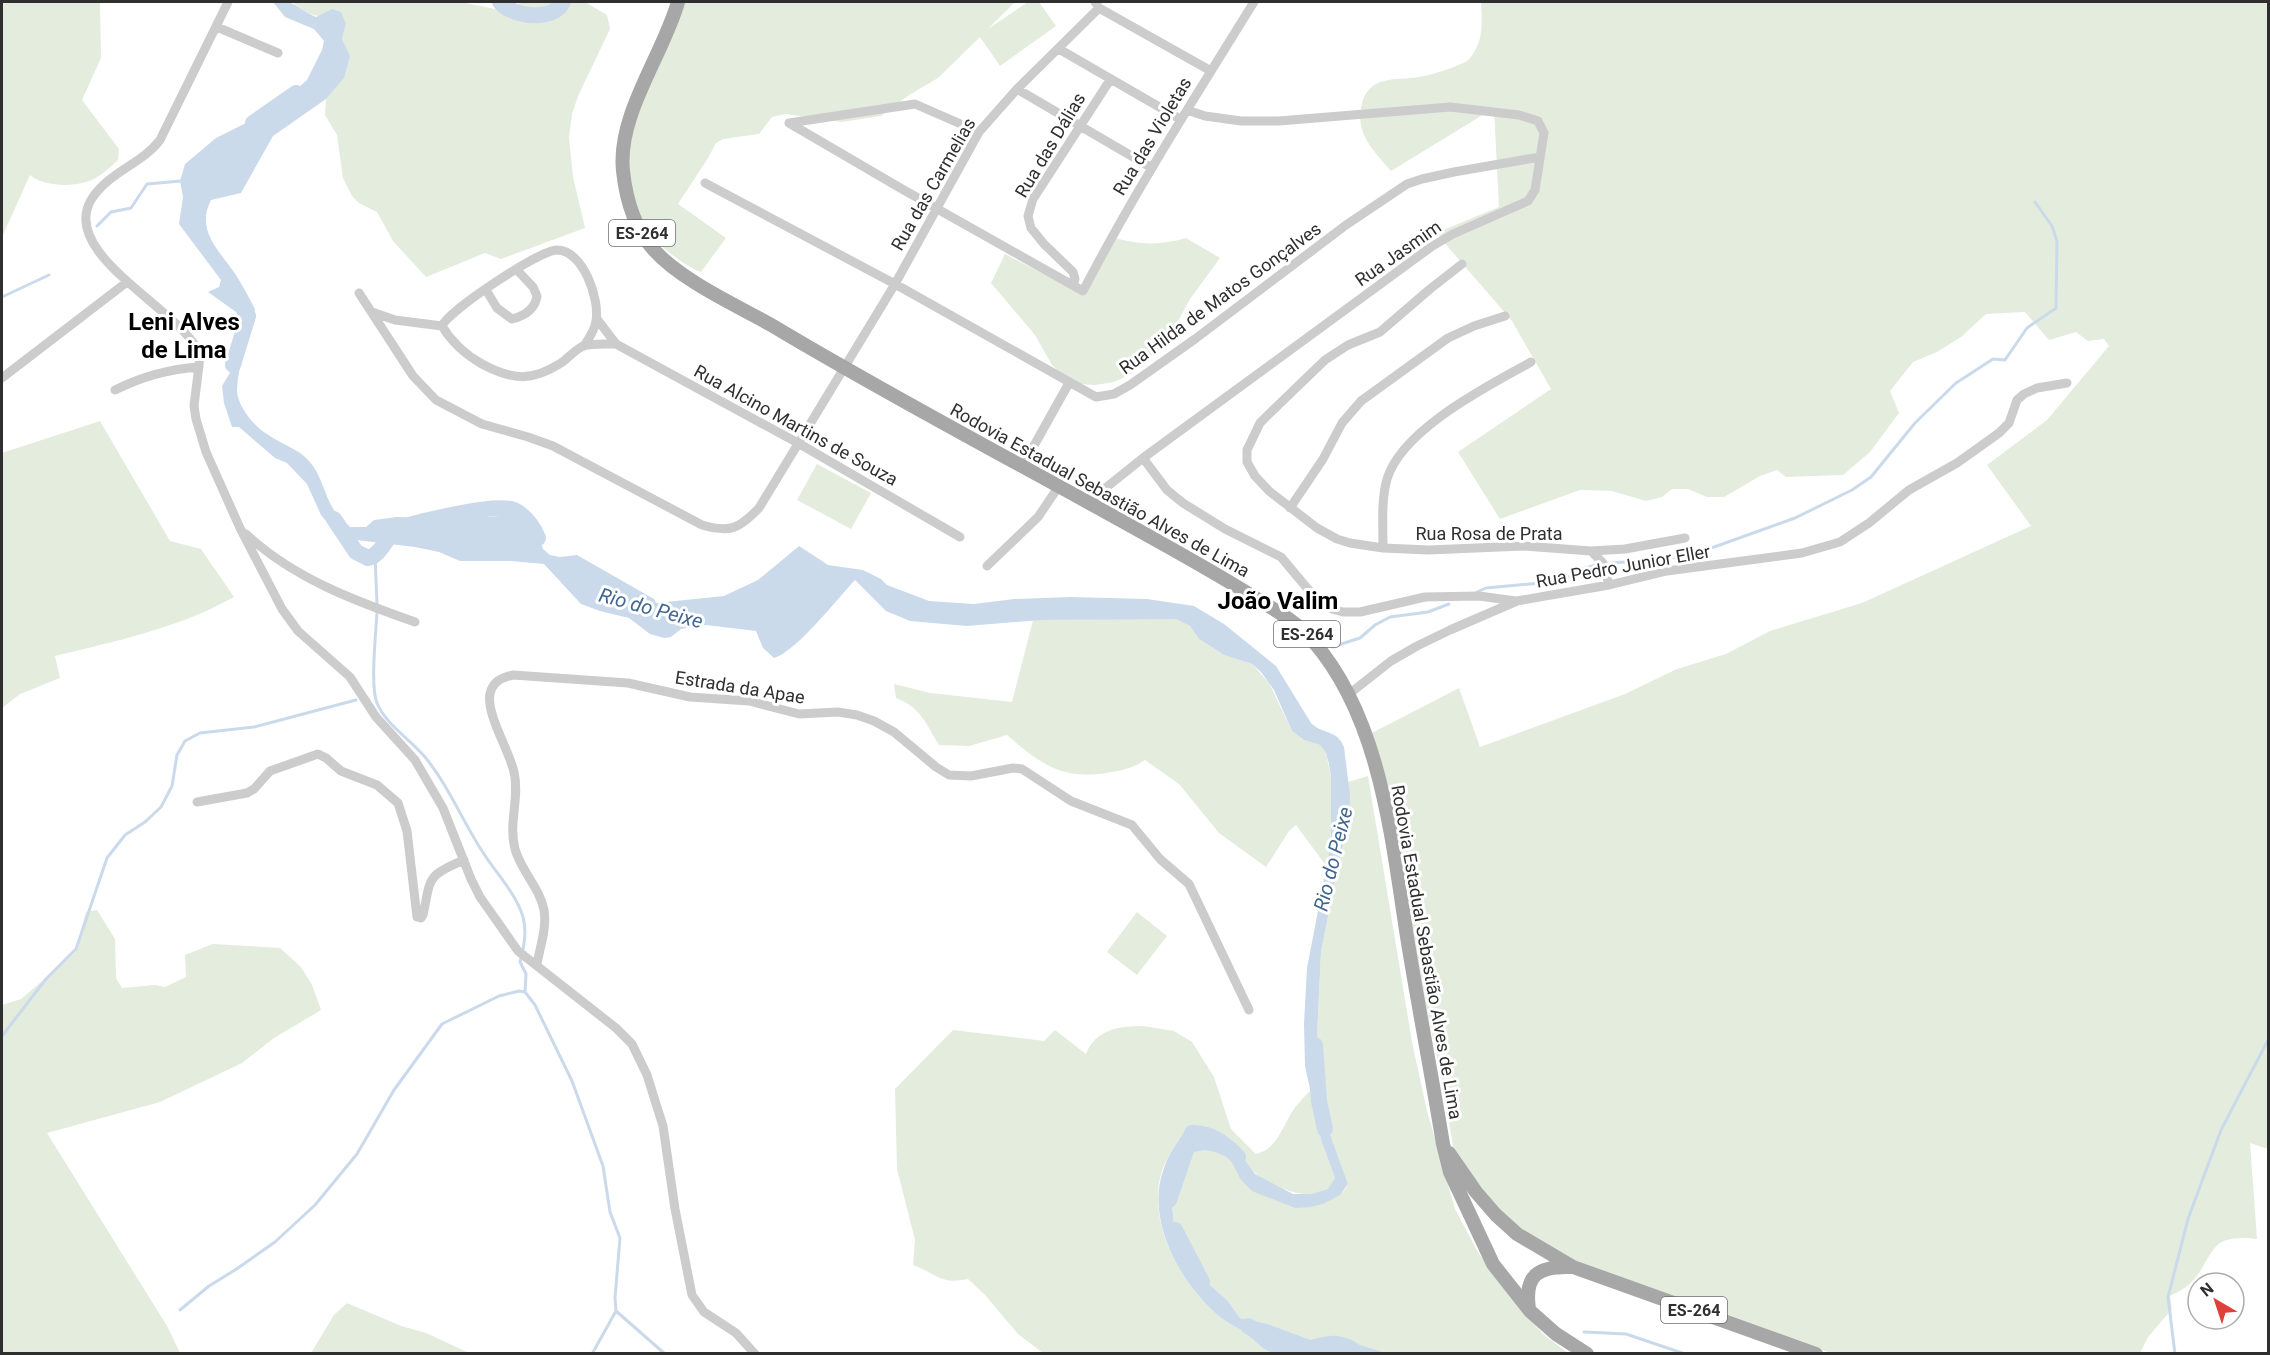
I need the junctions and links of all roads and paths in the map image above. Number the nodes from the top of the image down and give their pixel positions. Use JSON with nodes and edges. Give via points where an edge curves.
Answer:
{"nodes":[{"id":1,"x":228,"y":2,"type":"edge"},
{"id":2,"x":678,"y":2,"type":"edge"},
{"id":3,"x":1254,"y":2,"type":"edge"},
{"id":4,"x":1097,"y":4,"type":"edge"},
{"id":5,"x":217,"y":27,"type":"junction"},
{"id":6,"x":1059,"y":49,"type":"junction"},
{"id":7,"x":278,"y":53,"type":"dead end"},
{"id":8,"x":1211,"y":71,"type":"junction"},
{"id":9,"x":1110,"y":80,"type":"junction"},
{"id":10,"x":1017,"y":89,"type":"junction"},
{"id":11,"x":1187,"y":110,"type":"junction"},
{"id":12,"x":1180,"y":119,"type":"junction"},
{"id":13,"x":1081,"y":126,"type":"junction"},
{"id":14,"x":979,"y":132,"type":"junction"},
{"id":15,"x":1540,"y":157,"type":"junction"},
{"id":16,"x":1152,"y":168,"type":"junction"},
{"id":17,"x":705,"y":183,"type":"dead end"},
{"id":18,"x":937,"y":209,"type":"junction"},
{"id":19,"x":1462,"y":264,"type":"dead end"},
{"id":20,"x":516,"y":269,"type":"junction"},
{"id":21,"x":127,"y":282,"type":"junction"},
{"id":22,"x":895,"y":284,"type":"junction"},
{"id":23,"x":1073,"y":285,"type":"junction"},
{"id":24,"x":486,"y":290,"type":"junction"},
{"id":25,"x":359,"y":293,"type":"dead end"},
{"id":26,"x":372,"y":312,"type":"junction"},
{"id":27,"x":1505,"y":316,"type":"dead end"},
{"id":28,"x":597,"y":319,"type":"junction"},
{"id":29,"x":442,"y":326,"type":"junction"},
{"id":30,"x":616,"y":344,"type":"junction"},
{"id":31,"x":584,"y":346,"type":"junction"},
{"id":32,"x":1531,"y":362,"type":"dead end"},
{"id":33,"x":199,"y":367,"type":"junction"},
{"id":34,"x":844,"y":369,"type":"junction"},
{"id":35,"x":2,"y":378,"type":"edge"},
{"id":36,"x":1069,"y":383,"type":"junction"},
{"id":37,"x":2067,"y":383,"type":"dead end"},
{"id":38,"x":115,"y":390,"type":"dead end"},
{"id":39,"x":798,"y":444,"type":"junction"},
{"id":40,"x":1143,"y":459,"type":"junction"},
{"id":41,"x":1022,"y":467,"type":"junction"},
{"id":42,"x":1059,"y":486,"type":"junction"},
{"id":43,"x":1088,"y":502,"type":"junction"},
{"id":44,"x":1290,"y":508,"type":"junction"},
{"id":45,"x":240,"y":528,"type":"junction"},
{"id":46,"x":960,"y":537,"type":"dead end"},
{"id":47,"x":1685,"y":538,"type":"dead end"},
{"id":48,"x":1383,"y":548,"type":"junction"},
{"id":49,"x":1591,"y":551,"type":"junction"},
{"id":50,"x":987,"y":566,"type":"dead end"},
{"id":51,"x":1609,"y":585,"type":"junction"},
{"id":52,"x":1517,"y":601,"type":"junction"},
{"id":53,"x":415,"y":622,"type":"dead end"},
{"id":54,"x":1349,"y":694,"type":"junction"},
{"id":55,"x":197,"y":802,"type":"dead end"},
{"id":56,"x":464,"y":860,"type":"junction"},
{"id":57,"x":537,"y":964,"type":"junction"},
{"id":58,"x":1248,"y":1010,"type":"dead end"},
{"id":59,"x":1443,"y":1144,"type":"junction"},
{"id":60,"x":1573,"y":1267,"type":"junction"},
{"id":61,"x":1530,"y":1311,"type":"junction"},
{"id":62,"x":754,"y":1353,"type":"edge"},
{"id":63,"x":1587,"y":1353,"type":"edge"},
{"id":64,"x":1816,"y":1353,"type":"edge"}],
"edges":[{"from":1,"to":5,"type":"street"},
{"from":2,"to":34,"type":"main road","number":"ES-264","via":[[624,144],[623,173],[632,213],[653,249],[676,269]]},
{"from":3,"to":8,"type":"street","name":"Rua das Violetas"},
{"from":4,"to":6,"type":"street","name":"Rua das Carmelias"},
{"from":4,"to":8,"type":"street"},
{"from":5,"to":7,"type":"street"},
{"from":5,"to":21,"type":"street","via":[[160,140],[108,180],[89,203],[86,224],[92,241]]},
{"from":6,"to":9,"type":"street"},
{"from":6,"to":10,"type":"street","name":"Rua das Carmelias"},
{"from":8,"to":11,"type":"street","name":"Rua das Violetas"},
{"from":9,"to":12,"type":"street"},
{"from":9,"to":13,"type":"street","name":"Rua das Dálias"},
{"from":10,"to":13,"type":"street"},
{"from":10,"to":14,"type":"street","name":"Rua das Carmelias"},
{"from":11,"to":12,"type":"street","name":"Rua das Violetas"},
{"from":11,"to":15,"type":"street","name":"Rua Jasmim","via":[[1241,121],[1279,121],[1450,107],[1492,110],[1538,122],[1544,133]]},
{"from":12,"to":16,"type":"street","name":"Rua das Violetas"},
{"from":13,"to":16,"type":"street"},
{"from":13,"to":23,"type":"street","name":"Rua das Dálias","via":[[1033,199],[1028,216],[1036,235],[1073,272]]},
{"from":14,"to":18,"type":"street","name":"Rua das Carmelias"},
{"from":14,"to":18,"type":"street","via":[[915,104],[789,123]]},
{"from":15,"to":36,"type":"street","name":"Rua Hilda de Matos Gonçalves","via":[[1407,184],[1130,385],[1114,394],[1096,397]]},
{"from":15,"to":40,"type":"street","name":"Rua Jasmim","via":[[1535,190],[1528,201],[1431,247]]},
{"from":16,"to":23,"type":"street","name":"Rua das Violetas","via":[[1083,291]]},
{"from":17,"to":22,"type":"street","name":"Rua Hilda de Matos Gonçalves"},
{"from":18,"to":22,"type":"street","name":"Rua das Carmelias"},
{"from":18,"to":23,"type":"street"},
{"from":19,"to":44,"type":"street","name":"Rua Rosa de Prata","via":[[1380,332],[1325,360],[1260,423],[1247,450],[1247,462],[1269,491]]},
{"from":20,"to":24,"type":"street","name":"Rua Alcino Martins de Souza"},
{"from":20,"to":24,"type":"street","via":[[537,296],[525,314],[512,318],[504,314]]},
{"from":20,"to":28,"type":"street","name":"Rua Alcino Martins de Souza","via":[[555,250],[572,256],[590,282]]},
{"from":21,"to":33,"type":"street","via":[[193,342],[199,350]]},
{"from":21,"to":35,"type":"street"},
{"from":22,"to":34,"type":"street","name":"Rua das Carmelias"},
{"from":22,"to":36,"type":"street","name":"Rua Hilda de Matos Gonçalves"},
{"from":24,"to":29,"type":"street","name":"Rua Alcino Martins de Souza"},
{"from":25,"to":26,"type":"street","name":"Rua das Carmelias"},
{"from":26,"to":29,"type":"street","via":[[395,320]]},
{"from":26,"to":39,"type":"street","name":"Rua das Carmelias","via":[[413,376],[436,400],[482,424],[553,446],[702,525],[720,530],[747,520]]},
{"from":27,"to":44,"type":"street","via":[[1449,338],[1361,401],[1342,423]]},
{"from":28,"to":30,"type":"street","name":"Rua Alcino Martins de Souza"},
{"from":28,"to":31,"type":"street"},
{"from":29,"to":31,"type":"street","via":[[456,345],[476,361],[515,377],[533,377]]},
{"from":30,"to":31,"type":"street"},
{"from":30,"to":39,"type":"street","name":"Rua Alcino Martins de Souza"},
{"from":32,"to":48,"type":"street","via":[[1482,390],[1410,442],[1386,481]]},
{"from":33,"to":38,"type":"street","via":[[160,372]]},
{"from":33,"to":45,"type":"street","via":[[196,419],[206,452]]},
{"from":34,"to":39,"type":"street","name":"Rua das Carmelias"},
{"from":34,"to":41,"type":"main road","name":"Rodovia Estadual Sebastião Alves de Lima","number":"ES-264"},
{"from":36,"to":41,"type":"street"},
{"from":37,"to":51,"type":"street","name":"Rua Pedro Junior Eller","via":[[2024,394],[2017,400],[2005,427],[1969,455],[1909,490],[1853,534],[1825,548],[1659,572]]},
{"from":39,"to":46,"type":"street","name":"Rua Alcino Martins de Souza"},
{"from":40,"to":43,"type":"street","name":"Rua Jasmim"},
{"from":40,"to":52,"type":"street","via":[[1167,490],[1183,503],[1281,557],[1312,594],[1332,609],[1360,612],[1425,597],[1479,596]]},
{"from":41,"to":42,"type":"main road","name":"Rodovia Estadual Sebastião Alves de Lima","number":"ES-264"},
{"from":42,"to":43,"type":"main road","name":"Rodovia Estadual Sebastião Alves de Lima","number":"ES-264"},
{"from":42,"to":50,"type":"street","via":[[1038,517]]},
{"from":43,"to":54,"type":"main road","name":"Rodovia Estadual Sebastião Alves de Lima","number":"ES-264","via":[[1286,617],[1313,640]]},
{"from":44,"to":48,"type":"street","name":"Rua Rosa de Prata","via":[[1337,539]]},
{"from":45,"to":53,"type":"street","via":[[284,566]]},
{"from":45,"to":56,"type":"street","via":[[290,621],[350,677],[376,717],[415,760],[443,808]]},
{"from":47,"to":49,"type":"street","name":"Rua Rosa de Prata"},
{"from":48,"to":49,"type":"street","name":"Rua Rosa de Prata","via":[[1523,546]]},
{"from":49,"to":51,"type":"street","via":[[1603,563]]},
{"from":51,"to":52,"type":"street","name":"Rua Pedro Junior Eller"},
{"from":52,"to":54,"type":"street","name":"Rua Pedro Junior Eller","via":[[1417,646]]},
{"from":54,"to":59,"type":"main road","name":"Rodovia Estadual Sebastião Alves de Lima","number":"ES-264","via":[[1364,729],[1388,819]]},
{"from":55,"to":56,"type":"street","via":[[245,794],[268,772],[318,754],[341,771],[377,785],[398,803],[407,831],[417,917],[423,915],[433,877]]},
{"from":56,"to":57,"type":"street","via":[[480,897],[518,951]]},
{"from":57,"to":58,"type":"street","name":"Estrada da Apae","via":[[544,908],[515,850],[514,772],[490,703],[494,685],[513,675],[627,683],[681,696],[749,701],[799,714],[857,715],[894,732],[949,775],[1022,769],[1071,801],[1132,825],[1160,859],[1189,884]]},
{"from":57,"to":62,"type":"street","via":[[626,1037],[638,1055],[663,1126],[694,1301],[736,1333]]},
{"from":59,"to":60,"type":"main road","name":"Rodovia Estadual Sebastião Alves de Lima","number":"ES-264","via":[[1496,1215],[1518,1234]]},
{"from":59,"to":61,"type":"main road","name":"Rodovia Estadual Sebastião Alves de Lima","number":"ES-264","via":[[1450,1172],[1493,1264]]},
{"from":60,"to":61,"type":"main road","via":[[1554,1266],[1534,1276],[1527,1293]]},
{"from":60,"to":64,"type":"main road","name":"Rodovia Estadual Sebastião Alves de Lima","number":"ES-264"},
{"from":61,"to":63,"type":"main road","name":"Rodovia Estadual Sebastião Alves de Lima","number":"ES-264","via":[[1556,1334]]}]}
